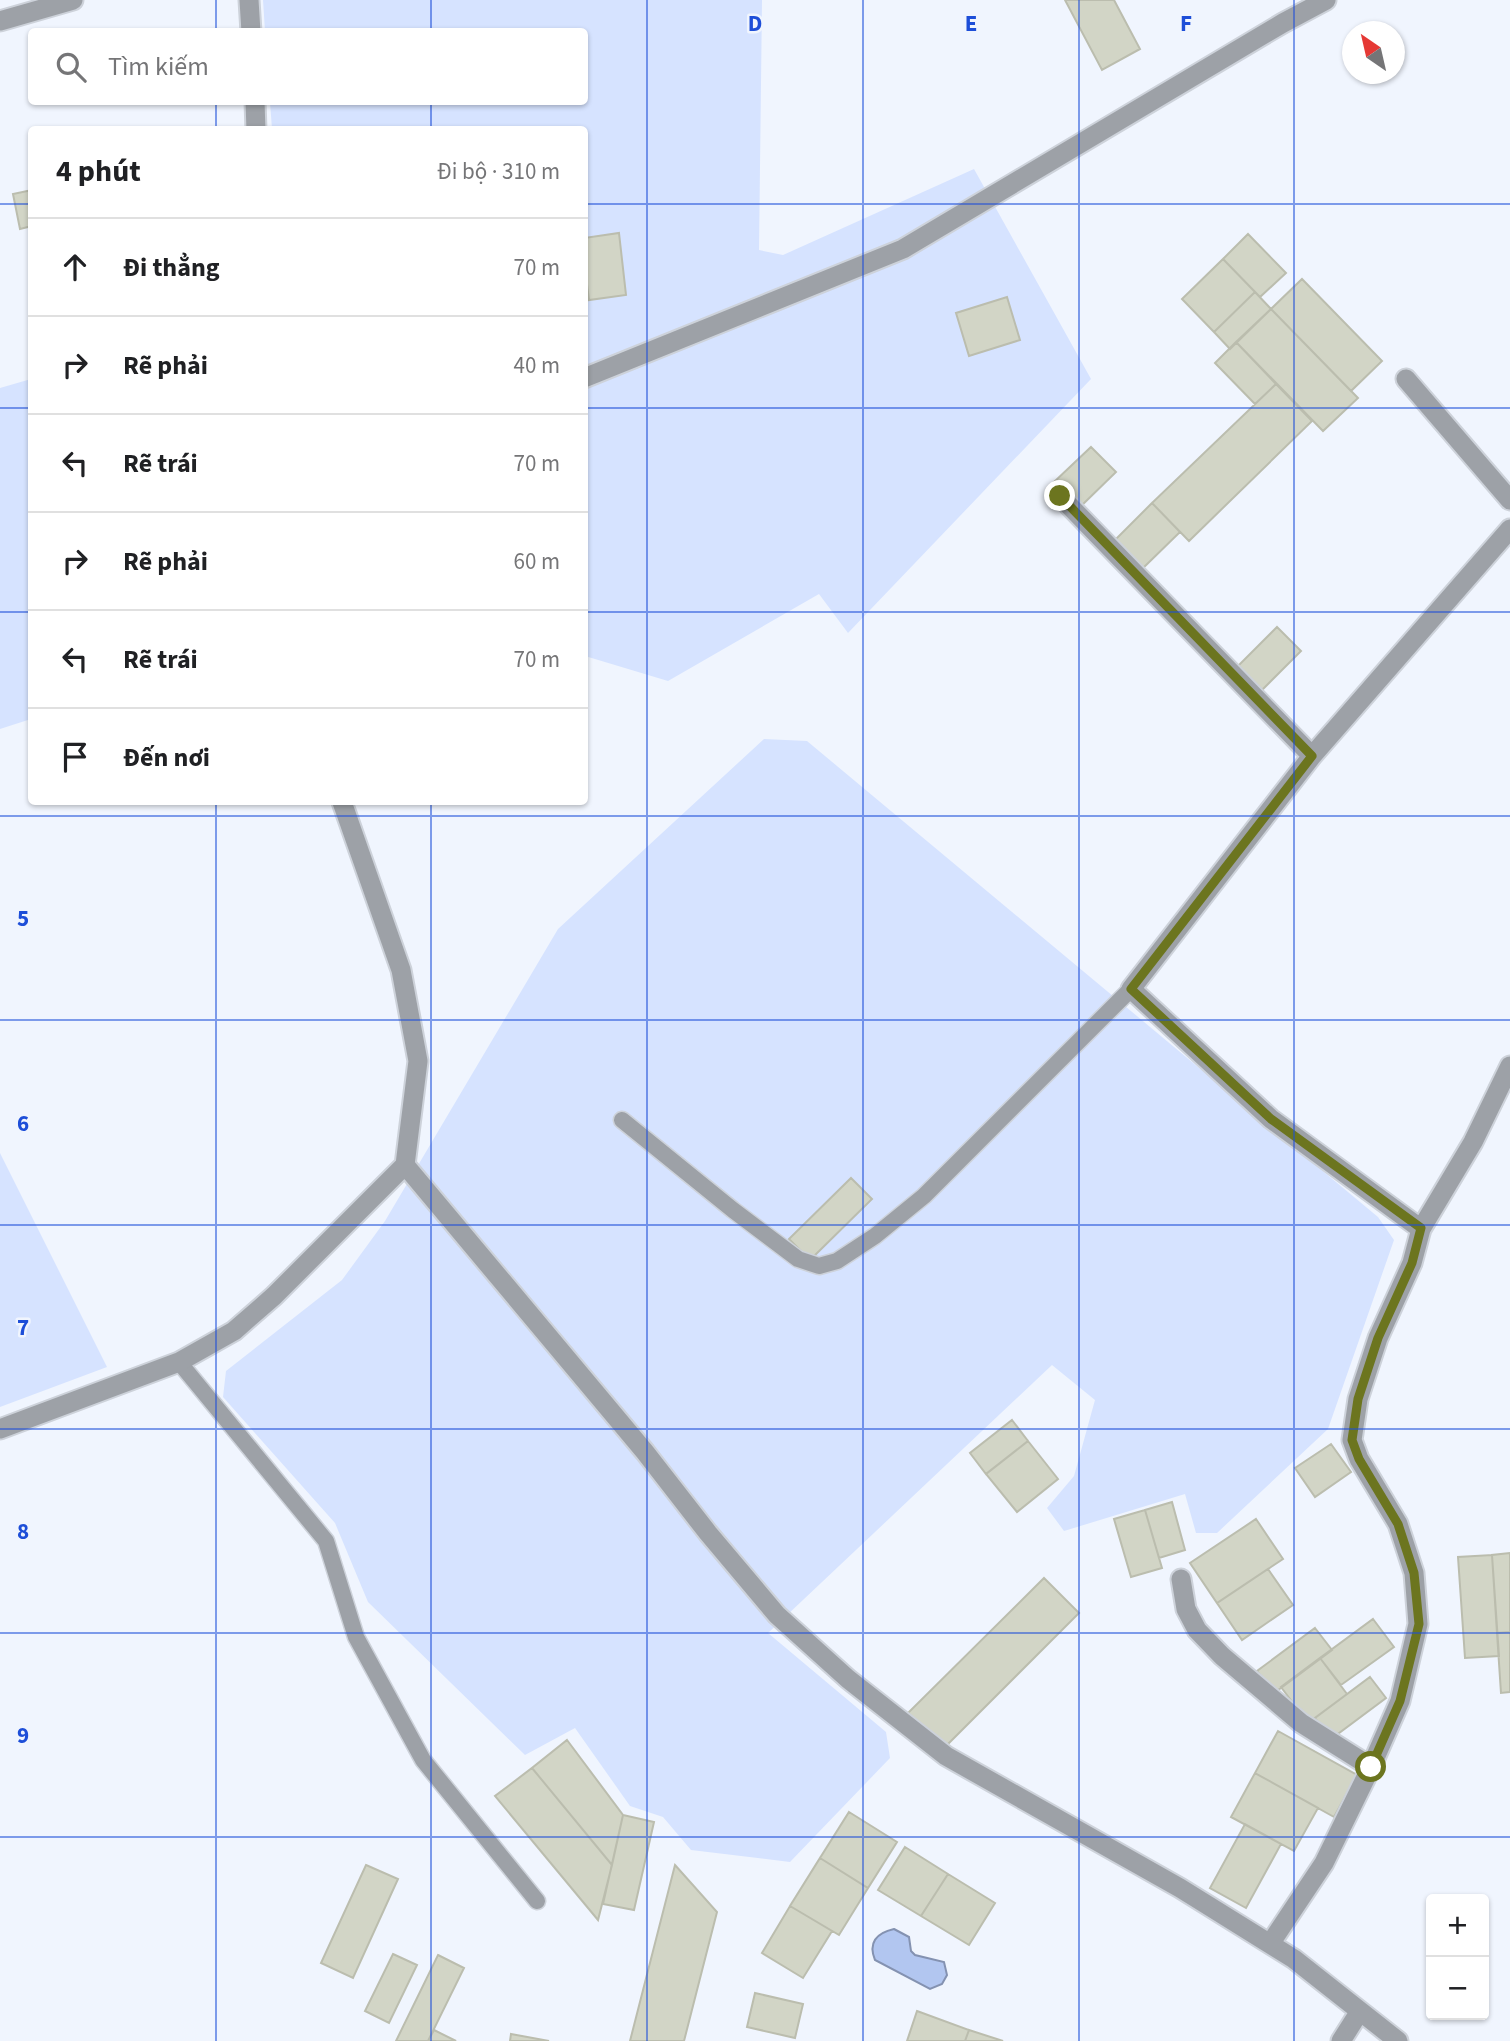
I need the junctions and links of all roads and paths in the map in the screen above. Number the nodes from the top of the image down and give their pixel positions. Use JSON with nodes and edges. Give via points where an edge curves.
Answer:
{"nodes":[{"id":1,"x":73,"y":0,"type":"edge"},
{"id":2,"x":249,"y":0,"type":"edge"},
{"id":3,"x":1326,"y":0,"type":"edge"},
{"id":4,"x":0,"y":21,"type":"edge"},
{"id":5,"x":251,"y":28,"type":"edge"},
{"id":6,"x":255,"y":105,"type":"edge"},
{"id":7,"x":256,"y":126,"type":"edge"},
{"id":8,"x":588,"y":376,"type":"edge"},
{"id":9,"x":1406,"y":379,"type":"dead end"},
{"id":10,"x":1060,"y":496,"type":"dead end"},
{"id":11,"x":1510,"y":500,"type":"edge"},
{"id":12,"x":1510,"y":530,"type":"edge"},
{"id":13,"x":1312,"y":756,"type":"junction"},
{"id":14,"x":343,"y":805,"type":"edge"},
{"id":15,"x":1131,"y":989,"type":"junction"},
{"id":16,"x":1510,"y":1066,"type":"edge"},
{"id":17,"x":622,"y":1120,"type":"dead end"},
{"id":18,"x":405,"y":1164,"type":"junction"},
{"id":19,"x":1421,"y":1228,"type":"junction"},
{"id":20,"x":179,"y":1362,"type":"junction"},
{"id":21,"x":0,"y":1429,"type":"edge"},
{"id":22,"x":1181,"y":1579,"type":"dead end"},
{"id":23,"x":1371,"y":1767,"type":"junction"},
{"id":24,"x":537,"y":1901,"type":"dead end"},
{"id":25,"x":1270,"y":1944,"type":"junction"},
{"id":26,"x":1360,"y":2011,"type":"junction"},
{"id":27,"x":1341,"y":2041,"type":"edge"},
{"id":28,"x":1398,"y":2041,"type":"edge"}],
"edges":[{"from":1,"to":4,"type":"street"},
{"from":2,"to":5,"type":"street"},
{"from":3,"to":8,"type":"street","via":[[903,249]]},
{"from":6,"to":7,"type":"street"},
{"from":9,"to":11,"type":"street"},
{"from":10,"to":13,"type":"street"},
{"from":12,"to":13,"type":"street"},
{"from":13,"to":15,"type":"street"},
{"from":14,"to":18,"type":"street","via":[[401,970],[418,1061]]},
{"from":15,"to":17,"type":"lane","via":[[924,1196],[875,1236],[837,1261],[819,1266],[798,1259]]},
{"from":15,"to":19,"type":"street","via":[[1271,1119]]},
{"from":16,"to":19,"type":"street","via":[[1473,1142]]},
{"from":18,"to":20,"type":"street","via":[[274,1296],[234,1331]]},
{"from":18,"to":25,"type":"street","via":[[777,1615],[848,1679],[946,1756]]},
{"from":19,"to":23,"type":"street","via":[[1412,1263],[1378,1338],[1358,1399],[1352,1440],[1398,1524],[1414,1573],[1419,1624],[1400,1701]]},
{"from":20,"to":21,"type":"street"},
{"from":20,"to":24,"type":"lane","via":[[326,1541],[356,1637],[423,1760]]},
{"from":22,"to":23,"type":"street","via":[[1186,1609],[1197,1630],[1222,1656],[1301,1723]]},
{"from":23,"to":25,"type":"street","via":[[1324,1863]]},
{"from":25,"to":26,"type":"street"},
{"from":26,"to":27,"type":"street"},
{"from":26,"to":28,"type":"street"}]}
